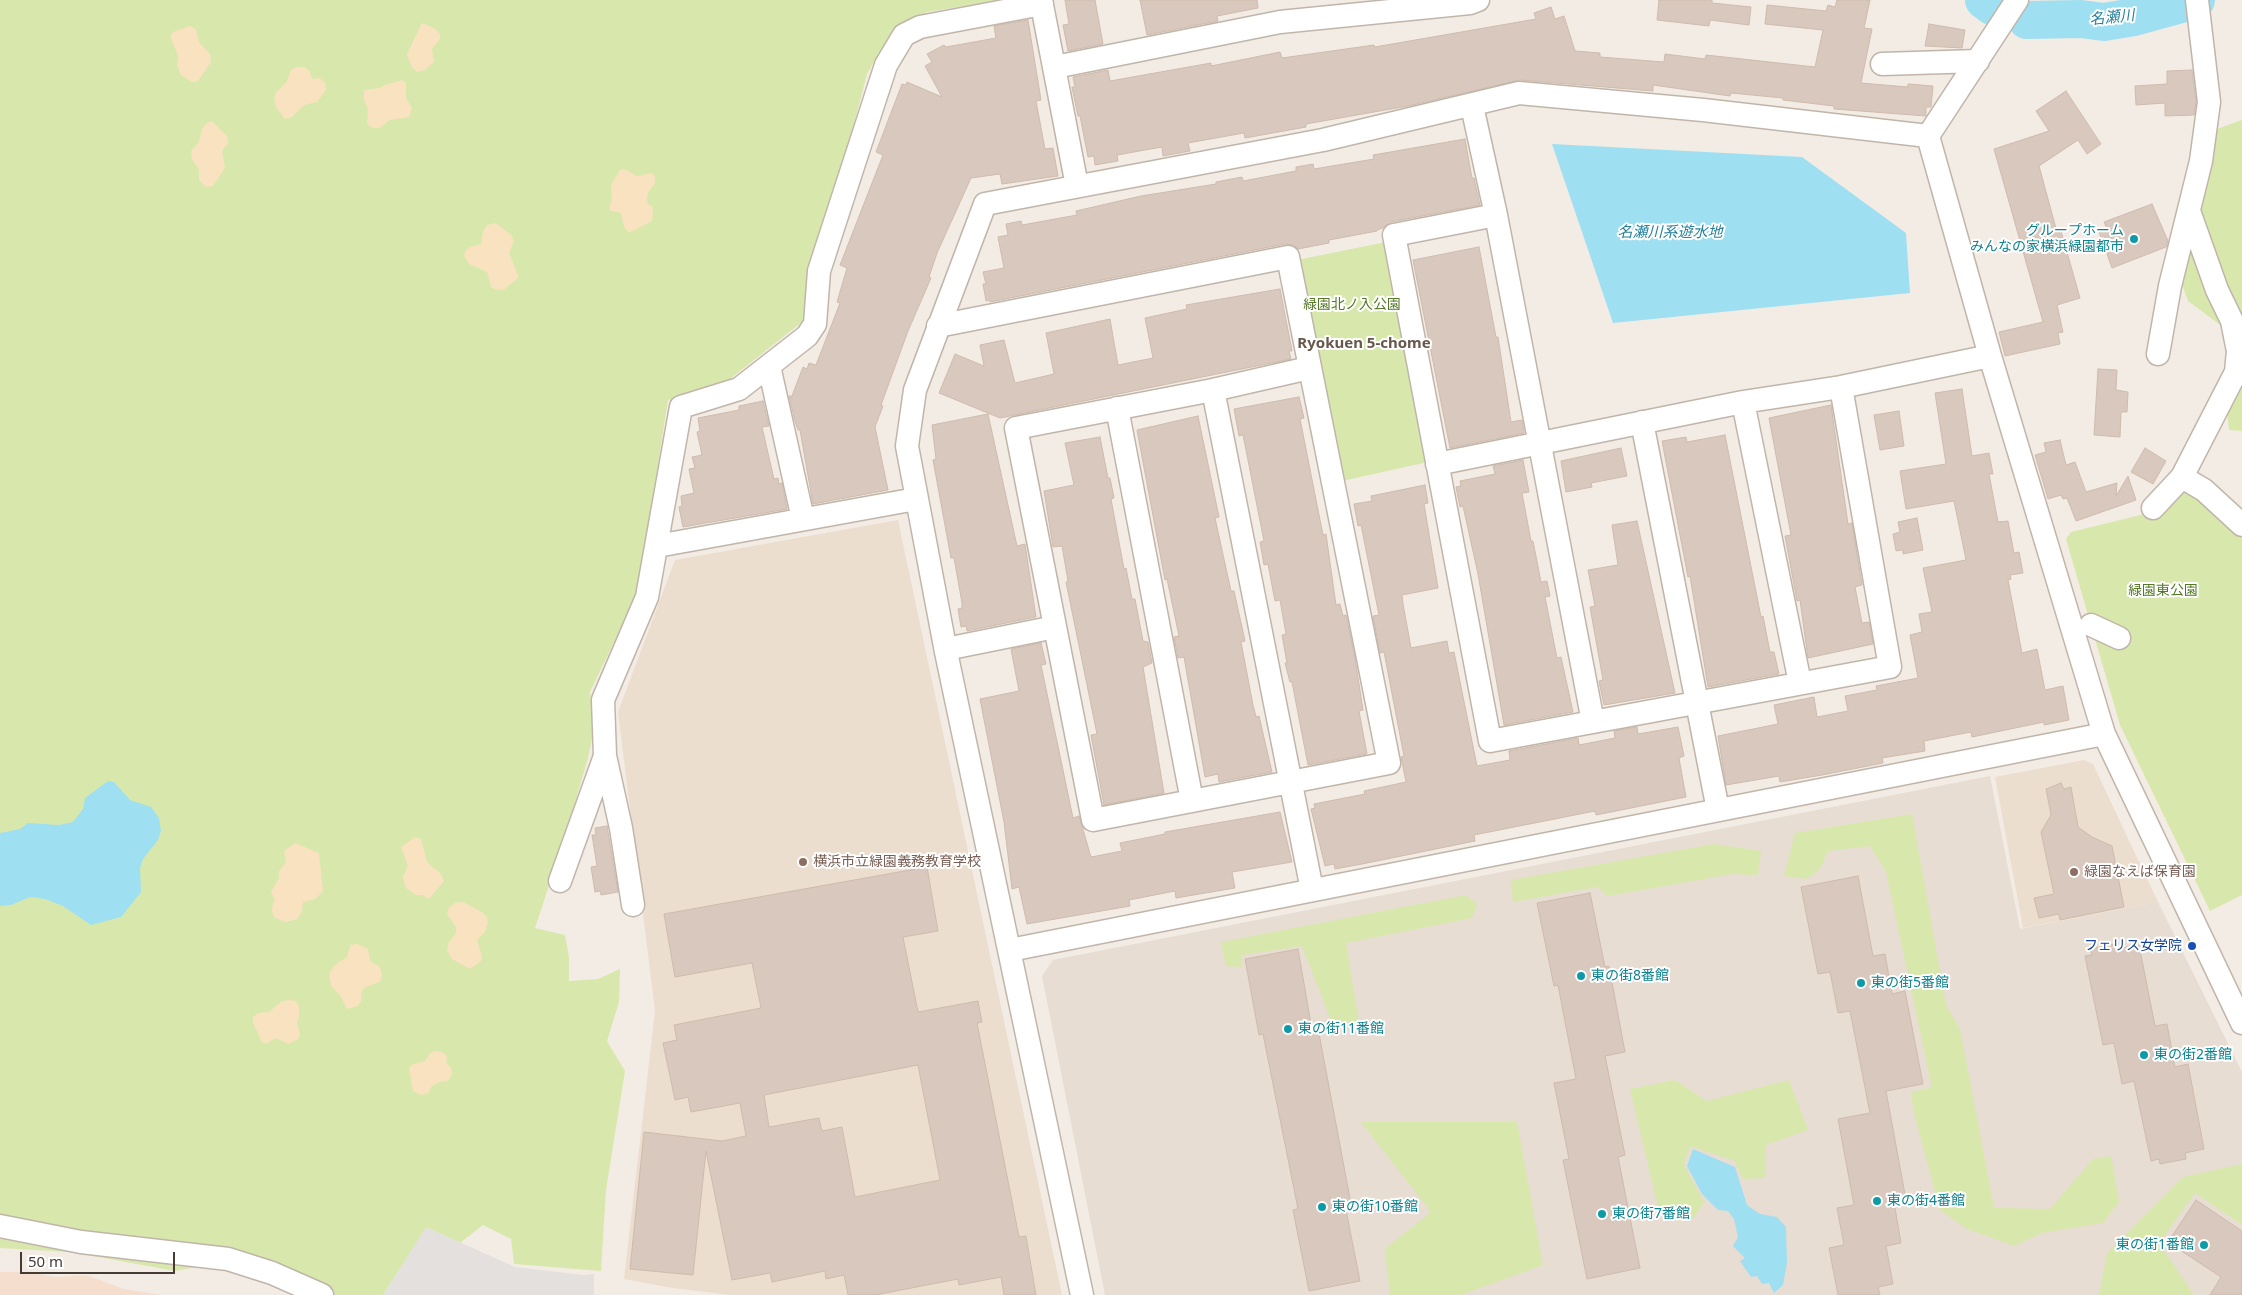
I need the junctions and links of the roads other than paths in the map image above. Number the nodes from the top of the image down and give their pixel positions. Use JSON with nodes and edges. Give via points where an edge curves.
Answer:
{"nodes":[{"id":1,"x":2017,"y":0,"type":"edge"},
{"id":2,"x":1472,"y":1,"type":"edge"},
{"id":3,"x":1042,"y":2,"type":"edge"},
{"id":4,"x":2198,"y":3,"type":"edge"},
{"id":5,"x":1978,"y":60,"type":"junction"},
{"id":6,"x":1882,"y":64,"type":"dead end"},
{"id":7,"x":1055,"y":67,"type":"junction"},
{"id":8,"x":1472,"y":106,"type":"junction"},
{"id":9,"x":1928,"y":136,"type":"junction"},
{"id":10,"x":1077,"y":186,"type":"junction"},
{"id":11,"x":2189,"y":210,"type":"junction"},
{"id":12,"x":1496,"y":215,"type":"junction"},
{"id":13,"x":938,"y":326,"type":"junction"},
{"id":14,"x":2158,"y":354,"type":"dead end"},
{"id":15,"x":1990,"y":356,"type":"junction"},
{"id":16,"x":769,"y":366,"type":"junction"},
{"id":17,"x":1309,"y":368,"type":"junction"},
{"id":18,"x":1842,"y":387,"type":"junction"},
{"id":19,"x":1213,"y":390,"type":"junction"},
{"id":20,"x":1744,"y":402,"type":"junction"},
{"id":21,"x":1117,"y":408,"type":"junction"},
{"id":22,"x":1642,"y":422,"type":"junction"},
{"id":23,"x":1540,"y":443,"type":"junction"},
{"id":24,"x":1437,"y":464,"type":"junction"},
{"id":25,"x":2182,"y":476,"type":"junction"},
{"id":26,"x":916,"y":499,"type":"junction"},
{"id":27,"x":2153,"y":508,"type":"dead end"},
{"id":28,"x":804,"y":519,"type":"junction"},
{"id":29,"x":2242,"y":525,"type":"edge"},
{"id":30,"x":657,"y":546,"type":"junction"},
{"id":31,"x":2091,"y":625,"type":"dead end"},
{"id":32,"x":1055,"y":627,"type":"junction"},
{"id":33,"x":2119,"y":638,"type":"dead end"},
{"id":34,"x":946,"y":649,"type":"junction"},
{"id":35,"x":1800,"y":684,"type":"junction"},
{"id":36,"x":1697,"y":703,"type":"junction"},
{"id":37,"x":1593,"y":722,"type":"junction"},
{"id":38,"x":2104,"y":734,"type":"junction"},
{"id":39,"x":605,"y":756,"type":"junction"},
{"id":40,"x":1290,"y":783,"type":"junction"},
{"id":41,"x":1192,"y":801,"type":"junction"},
{"id":42,"x":1718,"y":810,"type":"junction"},
{"id":43,"x":560,"y":881,"type":"dead end"},
{"id":44,"x":1312,"y":890,"type":"junction"},
{"id":45,"x":633,"y":905,"type":"dead end"},
{"id":46,"x":1010,"y":950,"type":"junction"},
{"id":47,"x":2242,"y":1023,"type":"edge"},
{"id":48,"x":0,"y":1226,"type":"edge"},
{"id":49,"x":322,"y":1295,"type":"edge"},
{"id":50,"x":1082,"y":1295,"type":"edge"}],
"edges":[{"from":1,"to":5,"type":"street"},
{"from":2,"to":7,"type":"street","via":[[1280,22]]},
{"from":3,"to":7,"type":"street"},
{"from":3,"to":16,"type":"street","via":[[920,27],[904,35],[886,65],[819,271],[815,324],[807,336]]},
{"from":4,"to":11,"type":"street","via":[[2209,102],[2201,161]]},
{"from":5,"to":6,"type":"street"},
{"from":5,"to":9,"type":"street"},
{"from":7,"to":10,"type":"street"},
{"from":8,"to":9,"type":"street","via":[[1519,94],[1703,110]]},
{"from":8,"to":10,"type":"street","via":[[1323,140]]},
{"from":8,"to":12,"type":"street"},
{"from":9,"to":15,"type":"street"},
{"from":10,"to":13,"type":"street","via":[[985,204]]},
{"from":11,"to":14,"type":"street","via":[[2170,286]]},
{"from":11,"to":25,"type":"street","via":[[2232,321],[2238,351],[2236,372]]},
{"from":12,"to":23,"type":"street"},
{"from":12,"to":24,"type":"street","via":[[1394,235]]},
{"from":13,"to":17,"type":"street","via":[[1288,257]]},
{"from":13,"to":26,"type":"street","via":[[915,390],[910,420],[907,446]]},
{"from":15,"to":18,"type":"street"},
{"from":15,"to":38,"type":"street"},
{"from":16,"to":28,"type":"street"},
{"from":16,"to":30,"type":"street","via":[[739,389],[681,407]]},
{"from":17,"to":19,"type":"street"},
{"from":17,"to":40,"type":"street","via":[[1389,763]]},
{"from":18,"to":20,"type":"street"},
{"from":18,"to":35,"type":"street","via":[[1890,667]]},
{"from":19,"to":21,"type":"street"},
{"from":19,"to":40,"type":"street"},
{"from":20,"to":22,"type":"street"},
{"from":20,"to":35,"type":"street"},
{"from":21,"to":32,"type":"street","via":[[1016,428]]},
{"from":21,"to":41,"type":"street"},
{"from":22,"to":23,"type":"street"},
{"from":22,"to":36,"type":"street"},
{"from":23,"to":24,"type":"street"},
{"from":23,"to":37,"type":"street"},
{"from":24,"to":37,"type":"street","via":[[1490,741]]},
{"from":25,"to":27,"type":"street"},
{"from":25,"to":29,"type":"street","via":[[2204,490]]},
{"from":26,"to":28,"type":"street"},
{"from":26,"to":34,"type":"street"},
{"from":28,"to":30,"type":"street"},
{"from":30,"to":39,"type":"street","via":[[647,597],[603,700]]},
{"from":31,"to":33,"type":"street"},
{"from":32,"to":34,"type":"street"},
{"from":32,"to":41,"type":"street","via":[[1093,820]]},
{"from":34,"to":46,"type":"street"},
{"from":35,"to":36,"type":"street"},
{"from":36,"to":37,"type":"street"},
{"from":36,"to":42,"type":"street"},
{"from":38,"to":42,"type":"street"},
{"from":38,"to":47,"type":"street"},
{"from":39,"to":43,"type":"street"},
{"from":39,"to":45,"type":"street"},
{"from":40,"to":41,"type":"street"},
{"from":40,"to":44,"type":"street"},
{"from":42,"to":44,"type":"street"},
{"from":44,"to":46,"type":"street"},
{"from":46,"to":50,"type":"street"},
{"from":48,"to":49,"type":"street","via":[[81,1242],[228,1258]]}]}
